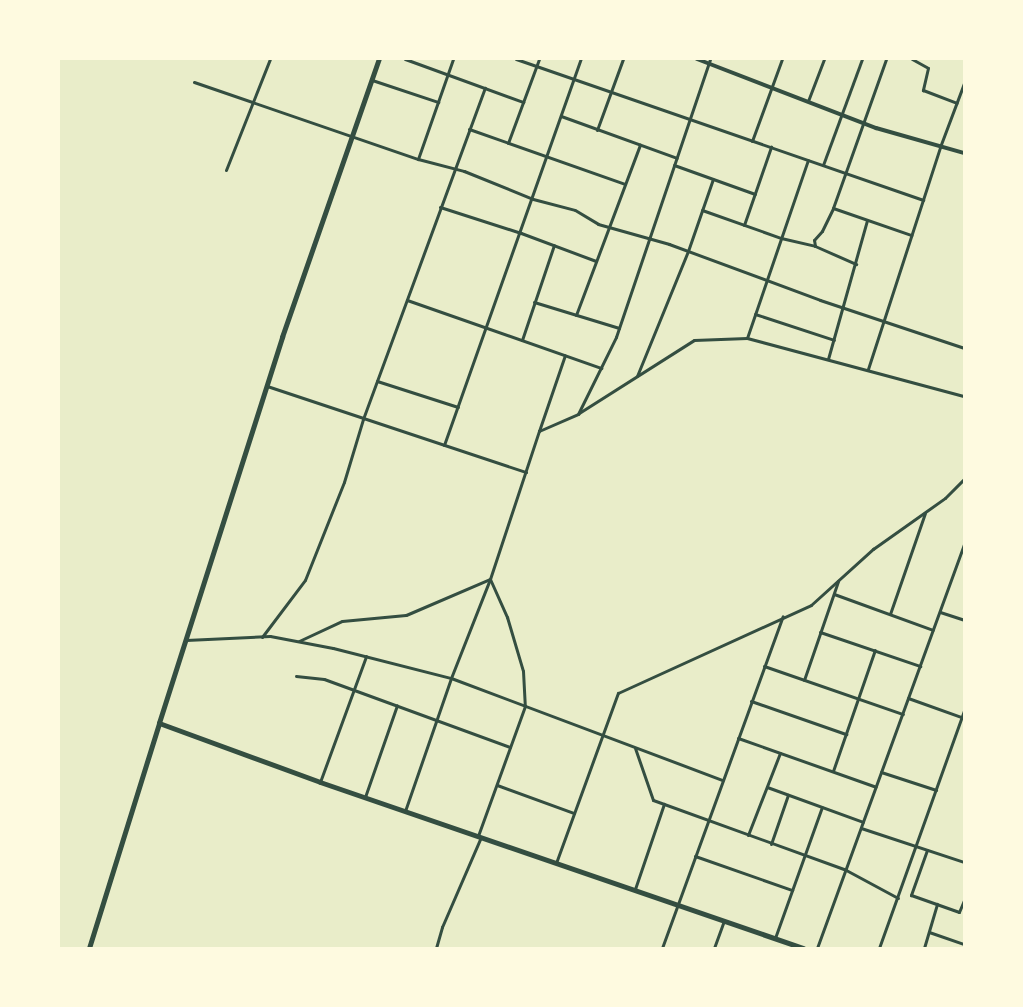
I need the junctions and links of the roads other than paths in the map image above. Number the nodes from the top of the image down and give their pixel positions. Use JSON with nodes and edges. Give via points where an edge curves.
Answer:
{"nodes":[{"id":1,"x":270,"y":59,"type":"edge"},
{"id":2,"x":379,"y":59,"type":"edge"},
{"id":3,"x":405,"y":59,"type":"edge"},
{"id":4,"x":453,"y":59,"type":"edge"},
{"id":5,"x":516,"y":59,"type":"edge"},
{"id":6,"x":539,"y":59,"type":"edge"},
{"id":7,"x":581,"y":59,"type":"edge"},
{"id":8,"x":623,"y":59,"type":"edge"},
{"id":9,"x":697,"y":59,"type":"edge"},
{"id":10,"x":782,"y":59,"type":"edge"},
{"id":11,"x":824,"y":59,"type":"edge"},
{"id":12,"x":862,"y":59,"type":"edge"},
{"id":13,"x":886,"y":59,"type":"edge"},
{"id":14,"x":912,"y":59,"type":"edge"},
{"id":15,"x":710,"y":61,"type":"edge"},
{"id":16,"x":536,"y":66,"type":"junction"},
{"id":17,"x":448,"y":75,"type":"junction"},
{"id":18,"x":574,"y":79,"type":"junction"},
{"id":19,"x":372,"y":80,"type":"junction"},
{"id":20,"x":194,"y":82,"type":"dead end"},
{"id":21,"x":964,"y":83,"type":"edge"},
{"id":22,"x":771,"y":87,"type":"junction"},
{"id":23,"x":485,"y":88,"type":"junction"},
{"id":24,"x":611,"y":92,"type":"junction"},
{"id":25,"x":808,"y":101,"type":"junction"},
{"id":26,"x":253,"y":102,"type":"junction"},
{"id":27,"x":438,"y":102,"type":"junction"},
{"id":28,"x":523,"y":102,"type":"junction"},
{"id":29,"x":957,"y":103,"type":"junction"},
{"id":30,"x":842,"y":114,"type":"junction"},
{"id":31,"x":560,"y":116,"type":"junction"},
{"id":32,"x":690,"y":119,"type":"junction"},
{"id":33,"x":863,"y":123,"type":"junction"},
{"id":34,"x":469,"y":129,"type":"junction"},
{"id":35,"x":597,"y":130,"type":"junction"},
{"id":36,"x":352,"y":136,"type":"junction"},
{"id":37,"x":752,"y":141,"type":"junction"},
{"id":38,"x":508,"y":143,"type":"junction"},
{"id":39,"x":640,"y":145,"type":"junction"},
{"id":40,"x":940,"y":146,"type":"junction"},
{"id":41,"x":771,"y":147,"type":"junction"},
{"id":42,"x":964,"y":153,"type":"edge"},
{"id":43,"x":546,"y":156,"type":"junction"},
{"id":44,"x":677,"y":158,"type":"junction"},
{"id":45,"x":418,"y":159,"type":"junction"},
{"id":46,"x":808,"y":160,"type":"junction"},
{"id":47,"x":823,"y":165,"type":"junction"},
{"id":48,"x":674,"y":166,"type":"junction"},
{"id":49,"x":454,"y":168,"type":"junction"},
{"id":50,"x":226,"y":170,"type":"dead end"},
{"id":51,"x":844,"y":173,"type":"junction"},
{"id":52,"x":713,"y":179,"type":"junction"},
{"id":53,"x":625,"y":184,"type":"junction"},
{"id":54,"x":755,"y":194,"type":"junction"},
{"id":55,"x":533,"y":199,"type":"junction"},
{"id":56,"x":923,"y":200,"type":"junction"},
{"id":57,"x":440,"y":207,"type":"junction"},
{"id":58,"x":832,"y":208,"type":"junction"},
{"id":59,"x":702,"y":210,"type":"junction"},
{"id":60,"x":867,"y":220,"type":"junction"},
{"id":61,"x":744,"y":225,"type":"junction"},
{"id":62,"x":609,"y":227,"type":"junction"},
{"id":63,"x":521,"y":233,"type":"junction"},
{"id":64,"x":911,"y":236,"type":"junction"},
{"id":65,"x":650,"y":238,"type":"junction"},
{"id":66,"x":781,"y":238,"type":"junction"},
{"id":67,"x":554,"y":245,"type":"junction"},
{"id":68,"x":815,"y":246,"type":"junction"},
{"id":69,"x":688,"y":251,"type":"junction"},
{"id":70,"x":596,"y":261,"type":"junction"},
{"id":71,"x":856,"y":264,"type":"junction"},
{"id":72,"x":766,"y":280,"type":"junction"},
{"id":73,"x":407,"y":300,"type":"junction"},
{"id":74,"x":534,"y":302,"type":"junction"},
{"id":75,"x":843,"y":308,"type":"junction"},
{"id":76,"x":755,"y":314,"type":"junction"},
{"id":77,"x":576,"y":315,"type":"junction"},
{"id":78,"x":883,"y":321,"type":"junction"},
{"id":79,"x":487,"y":328,"type":"junction"},
{"id":80,"x":619,"y":328,"type":"junction"},
{"id":81,"x":747,"y":338,"type":"junction"},
{"id":82,"x":522,"y":340,"type":"junction"},
{"id":83,"x":834,"y":340,"type":"junction"},
{"id":84,"x":964,"y":348,"type":"edge"},
{"id":85,"x":565,"y":355,"type":"junction"},
{"id":86,"x":828,"y":359,"type":"junction"},
{"id":87,"x":601,"y":368,"type":"junction"},
{"id":88,"x":868,"y":369,"type":"junction"},
{"id":89,"x":636,"y":377,"type":"junction"},
{"id":90,"x":377,"y":381,"type":"junction"},
{"id":91,"x":267,"y":386,"type":"junction"},
{"id":92,"x":964,"y":396,"type":"edge"},
{"id":93,"x":458,"y":407,"type":"junction"},
{"id":94,"x":578,"y":414,"type":"junction"},
{"id":95,"x":363,"y":419,"type":"junction"},
{"id":96,"x":539,"y":431,"type":"junction"},
{"id":97,"x":444,"y":445,"type":"junction"},
{"id":98,"x":526,"y":472,"type":"junction"},
{"id":99,"x":964,"y":478,"type":"edge"},
{"id":100,"x":925,"y":512,"type":"junction"},
{"id":101,"x":964,"y":544,"type":"edge"},
{"id":102,"x":490,"y":579,"type":"junction"},
{"id":103,"x":839,"y":580,"type":"junction"},
{"id":104,"x":834,"y":594,"type":"junction"},
{"id":105,"x":940,"y":612,"type":"junction"},
{"id":106,"x":890,"y":614,"type":"junction"},
{"id":107,"x":783,"y":616,"type":"junction"},
{"id":108,"x":964,"y":620,"type":"edge"},
{"id":109,"x":933,"y":630,"type":"junction"},
{"id":110,"x":820,"y":632,"type":"junction"},
{"id":111,"x":262,"y":636,"type":"junction"},
{"id":112,"x":186,"y":640,"type":"junction"},
{"id":113,"x":298,"y":641,"type":"junction"},
{"id":114,"x":875,"y":650,"type":"junction"},
{"id":115,"x":366,"y":656,"type":"junction"},
{"id":116,"x":764,"y":666,"type":"junction"},
{"id":117,"x":920,"y":666,"type":"junction"},
{"id":118,"x":296,"y":676,"type":"dead end"},
{"id":119,"x":451,"y":678,"type":"junction"},
{"id":120,"x":804,"y":680,"type":"junction"},
{"id":121,"x":354,"y":689,"type":"junction"},
{"id":122,"x":858,"y":698,"type":"junction"},
{"id":123,"x":908,"y":698,"type":"junction"},
{"id":124,"x":751,"y":701,"type":"junction"},
{"id":125,"x":397,"y":705,"type":"junction"},
{"id":126,"x":525,"y":706,"type":"junction"},
{"id":127,"x":964,"y":710,"type":"edge"},
{"id":128,"x":903,"y":714,"type":"junction"},
{"id":129,"x":963,"y":717,"type":"edge"},
{"id":130,"x":437,"y":720,"type":"junction"},
{"id":131,"x":159,"y":723,"type":"junction"},
{"id":132,"x":846,"y":734,"type":"junction"},
{"id":133,"x":603,"y":735,"type":"junction"},
{"id":134,"x":738,"y":738,"type":"junction"},
{"id":135,"x":510,"y":747,"type":"junction"},
{"id":136,"x":635,"y":747,"type":"junction"},
{"id":137,"x":780,"y":753,"type":"junction"},
{"id":138,"x":833,"y":772,"type":"junction"},
{"id":139,"x":881,"y":772,"type":"junction"},
{"id":140,"x":723,"y":780,"type":"junction"},
{"id":141,"x":320,"y":782,"type":"junction"},
{"id":142,"x":497,"y":785,"type":"junction"},
{"id":143,"x":876,"y":786,"type":"junction"},
{"id":144,"x":766,"y":787,"type":"junction"},
{"id":145,"x":936,"y":790,"type":"junction"},
{"id":146,"x":788,"y":795,"type":"junction"},
{"id":147,"x":365,"y":797,"type":"junction"},
{"id":148,"x":664,"y":804,"type":"junction"},
{"id":149,"x":822,"y":807,"type":"junction"},
{"id":150,"x":405,"y":811,"type":"junction"},
{"id":151,"x":574,"y":813,"type":"junction"},
{"id":152,"x":708,"y":821,"type":"junction"},
{"id":153,"x":863,"y":822,"type":"junction"},
{"id":154,"x":861,"y":828,"type":"junction"},
{"id":155,"x":748,"y":835,"type":"junction"},
{"id":156,"x":480,"y":836,"type":"junction"},
{"id":157,"x":772,"y":844,"type":"junction"},
{"id":158,"x":916,"y":846,"type":"junction"},
{"id":159,"x":927,"y":850,"type":"junction"},
{"id":160,"x":804,"y":855,"type":"junction"},
{"id":161,"x":695,"y":856,"type":"junction"},
{"id":162,"x":964,"y":862,"type":"edge"},
{"id":163,"x":556,"y":863,"type":"junction"},
{"id":164,"x":846,"y":870,"type":"junction"},
{"id":165,"x":634,"y":889,"type":"junction"},
{"id":166,"x":792,"y":890,"type":"junction"},
{"id":167,"x":898,"y":898,"type":"junction"},
{"id":168,"x":964,"y":900,"type":"edge"},
{"id":169,"x":678,"y":904,"type":"junction"},
{"id":170,"x":937,"y":904,"type":"junction"},
{"id":171,"x":724,"y":920,"type":"junction"},
{"id":172,"x":929,"y":932,"type":"junction"},
{"id":173,"x":775,"y":938,"type":"junction"},
{"id":174,"x":964,"y":944,"type":"edge"},
{"id":175,"x":89,"y":948,"type":"edge"},
{"id":176,"x":436,"y":948,"type":"edge"},
{"id":177,"x":662,"y":948,"type":"edge"},
{"id":178,"x":714,"y":948,"type":"edge"},
{"id":179,"x":803,"y":948,"type":"edge"},
{"id":180,"x":817,"y":948,"type":"edge"},
{"id":181,"x":879,"y":948,"type":"edge"},
{"id":182,"x":924,"y":948,"type":"edge"}],
"edges":[{"from":1,"to":26,"type":"street"},
{"from":2,"to":19,"type":"main road"},
{"from":3,"to":17,"type":"street"},
{"from":4,"to":17,"type":"street"},
{"from":5,"to":16,"type":"street"},
{"from":6,"to":16,"type":"street"},
{"from":7,"to":18,"type":"street"},
{"from":8,"to":24,"type":"street"},
{"from":9,"to":15,"type":"street"},
{"from":10,"to":22,"type":"street"},
{"from":11,"to":25,"type":"street"},
{"from":12,"to":30,"type":"street"},
{"from":13,"to":33,"type":"street"},
{"from":14,"to":29,"type":"street","via":[[928,68],[922,90]]},
{"from":15,"to":22,"type":"street"},
{"from":15,"to":32,"type":"street"},
{"from":16,"to":18,"type":"street"},
{"from":16,"to":28,"type":"street"},
{"from":17,"to":23,"type":"street"},
{"from":17,"to":27,"type":"street"},
{"from":18,"to":24,"type":"street"},
{"from":18,"to":31,"type":"street"},
{"from":19,"to":27,"type":"street"},
{"from":19,"to":36,"type":"main road"},
{"from":20,"to":26,"type":"street"},
{"from":21,"to":29,"type":"street"},
{"from":22,"to":25,"type":"street"},
{"from":22,"to":37,"type":"street"},
{"from":23,"to":28,"type":"street"},
{"from":23,"to":34,"type":"street"},
{"from":24,"to":32,"type":"street"},
{"from":24,"to":35,"type":"street"},
{"from":25,"to":30,"type":"street"},
{"from":26,"to":36,"type":"street"},
{"from":26,"to":50,"type":"street"},
{"from":27,"to":45,"type":"street"},
{"from":28,"to":38,"type":"street"},
{"from":29,"to":40,"type":"street"},
{"from":30,"to":33,"type":"street"},
{"from":30,"to":47,"type":"street"},
{"from":31,"to":35,"type":"street"},
{"from":31,"to":43,"type":"street"},
{"from":32,"to":37,"type":"street"},
{"from":32,"to":44,"type":"street"},
{"from":33,"to":40,"type":"street"},
{"from":33,"to":51,"type":"street"},
{"from":34,"to":38,"type":"street"},
{"from":34,"to":49,"type":"street"},
{"from":35,"to":39,"type":"street"},
{"from":36,"to":45,"type":"street"},
{"from":36,"to":91,"type":"main road"},
{"from":37,"to":41,"type":"street"},
{"from":38,"to":43,"type":"street"},
{"from":39,"to":44,"type":"street"},
{"from":39,"to":53,"type":"street"},
{"from":40,"to":42,"type":"street"},
{"from":40,"to":56,"type":"street"},
{"from":41,"to":46,"type":"street"},
{"from":41,"to":54,"type":"street"},
{"from":43,"to":53,"type":"street"},
{"from":43,"to":55,"type":"street"},
{"from":44,"to":48,"type":"street"},
{"from":45,"to":49,"type":"street"},
{"from":46,"to":47,"type":"street"},
{"from":46,"to":66,"type":"street"},
{"from":47,"to":51,"type":"street"},
{"from":48,"to":52,"type":"street"},
{"from":48,"to":65,"type":"street"},
{"from":49,"to":55,"type":"street"},
{"from":49,"to":57,"type":"street"},
{"from":51,"to":56,"type":"street"},
{"from":51,"to":58,"type":"street"},
{"from":52,"to":54,"type":"street"},
{"from":52,"to":59,"type":"street"},
{"from":53,"to":62,"type":"street"},
{"from":54,"to":61,"type":"street"},
{"from":55,"to":62,"type":"street","via":[[575,210]]},
{"from":55,"to":63,"type":"street"},
{"from":56,"to":64,"type":"street"},
{"from":57,"to":63,"type":"street"},
{"from":57,"to":73,"type":"street"},
{"from":58,"to":60,"type":"street"},
{"from":58,"to":68,"type":"street","via":[[822,231],[814,240]]},
{"from":59,"to":61,"type":"street"},
{"from":59,"to":69,"type":"street"},
{"from":60,"to":64,"type":"street"},
{"from":60,"to":71,"type":"street"},
{"from":61,"to":66,"type":"street"},
{"from":62,"to":65,"type":"street"},
{"from":62,"to":70,"type":"street"},
{"from":63,"to":67,"type":"street"},
{"from":63,"to":79,"type":"street"},
{"from":64,"to":78,"type":"street"},
{"from":65,"to":69,"type":"street"},
{"from":65,"to":80,"type":"street"},
{"from":66,"to":68,"type":"street"},
{"from":66,"to":72,"type":"street"},
{"from":67,"to":70,"type":"street"},
{"from":67,"to":74,"type":"street"},
{"from":68,"to":71,"type":"street"},
{"from":69,"to":72,"type":"street"},
{"from":69,"to":89,"type":"street"},
{"from":70,"to":77,"type":"street"},
{"from":71,"to":75,"type":"street"},
{"from":72,"to":75,"type":"street"},
{"from":72,"to":76,"type":"street"},
{"from":73,"to":79,"type":"street"},
{"from":73,"to":90,"type":"street"},
{"from":74,"to":77,"type":"street"},
{"from":74,"to":82,"type":"street"},
{"from":75,"to":78,"type":"street"},
{"from":75,"to":83,"type":"street"},
{"from":76,"to":81,"type":"street"},
{"from":76,"to":83,"type":"street"},
{"from":77,"to":80,"type":"street"},
{"from":78,"to":84,"type":"street"},
{"from":78,"to":88,"type":"street"},
{"from":79,"to":82,"type":"street"},
{"from":79,"to":93,"type":"street"},
{"from":80,"to":87,"type":"street"},
{"from":81,"to":86,"type":"street"},
{"from":81,"to":89,"type":"street","via":[[694,340]]},
{"from":82,"to":85,"type":"street"},
{"from":83,"to":86,"type":"street"},
{"from":85,"to":87,"type":"street"},
{"from":85,"to":96,"type":"street"},
{"from":86,"to":88,"type":"street"},
{"from":87,"to":94,"type":"street"},
{"from":88,"to":92,"type":"street"},
{"from":89,"to":94,"type":"street"},
{"from":90,"to":93,"type":"street"},
{"from":90,"to":95,"type":"street"},
{"from":91,"to":95,"type":"street"},
{"from":91,"to":112,"type":"main road"},
{"from":93,"to":97,"type":"street"},
{"from":94,"to":96,"type":"street"},
{"from":95,"to":97,"type":"street"},
{"from":95,"to":111,"type":"street","via":[[344,482],[305,580]]},
{"from":96,"to":98,"type":"street"},
{"from":97,"to":98,"type":"street"},
{"from":98,"to":102,"type":"street"},
{"from":99,"to":100,"type":"street","via":[[945,498]]},
{"from":100,"to":103,"type":"street"},
{"from":100,"to":106,"type":"street"},
{"from":101,"to":105,"type":"street"},
{"from":102,"to":113,"type":"street","via":[[406,615],[342,621]]},
{"from":102,"to":119,"type":"street"},
{"from":102,"to":126,"type":"street","via":[[507,617],[523,671]]},
{"from":103,"to":104,"type":"street"},
{"from":103,"to":107,"type":"street","via":[[811,605]]},
{"from":104,"to":106,"type":"street"},
{"from":104,"to":110,"type":"street"},
{"from":105,"to":108,"type":"street"},
{"from":105,"to":109,"type":"street"},
{"from":106,"to":109,"type":"street"},
{"from":107,"to":116,"type":"street"},
{"from":107,"to":133,"type":"street","via":[[618,693]]},
{"from":109,"to":117,"type":"street"},
{"from":110,"to":114,"type":"street"},
{"from":110,"to":120,"type":"street"},
{"from":111,"to":112,"type":"street"},
{"from":111,"to":113,"type":"street"},
{"from":112,"to":131,"type":"main road"},
{"from":113,"to":115,"type":"street"},
{"from":114,"to":117,"type":"street"},
{"from":114,"to":122,"type":"street"},
{"from":115,"to":119,"type":"street"},
{"from":115,"to":121,"type":"street"},
{"from":116,"to":120,"type":"street"},
{"from":116,"to":124,"type":"street"},
{"from":117,"to":123,"type":"street"},
{"from":118,"to":121,"type":"street","via":[[324,679]]},
{"from":119,"to":126,"type":"street"},
{"from":119,"to":130,"type":"street"},
{"from":120,"to":122,"type":"street"},
{"from":121,"to":125,"type":"street"},
{"from":121,"to":141,"type":"street"},
{"from":122,"to":128,"type":"street"},
{"from":122,"to":132,"type":"street"},
{"from":123,"to":128,"type":"street"},
{"from":123,"to":129,"type":"street"},
{"from":124,"to":132,"type":"street"},
{"from":124,"to":134,"type":"street"},
{"from":125,"to":130,"type":"street"},
{"from":125,"to":147,"type":"street"},
{"from":126,"to":133,"type":"street"},
{"from":126,"to":135,"type":"street"},
{"from":127,"to":129,"type":"street"},
{"from":128,"to":139,"type":"street"},
{"from":129,"to":145,"type":"street"},
{"from":130,"to":135,"type":"street"},
{"from":130,"to":150,"type":"street"},
{"from":131,"to":141,"type":"main road"},
{"from":131,"to":175,"type":"main road"},
{"from":132,"to":138,"type":"street"},
{"from":133,"to":136,"type":"street"},
{"from":133,"to":151,"type":"street"},
{"from":134,"to":137,"type":"street"},
{"from":134,"to":140,"type":"street"},
{"from":135,"to":142,"type":"street"},
{"from":136,"to":140,"type":"street"},
{"from":136,"to":148,"type":"street","via":[[653,800]]},
{"from":137,"to":138,"type":"street"},
{"from":137,"to":144,"type":"street"},
{"from":138,"to":143,"type":"street"},
{"from":139,"to":143,"type":"street"},
{"from":139,"to":145,"type":"street"},
{"from":140,"to":152,"type":"street"},
{"from":141,"to":147,"type":"main road"},
{"from":142,"to":151,"type":"street"},
{"from":142,"to":156,"type":"street"},
{"from":143,"to":153,"type":"street"},
{"from":144,"to":146,"type":"street"},
{"from":144,"to":155,"type":"street"},
{"from":145,"to":158,"type":"street"},
{"from":146,"to":149,"type":"street"},
{"from":146,"to":157,"type":"street"},
{"from":147,"to":150,"type":"main road"},
{"from":148,"to":152,"type":"street"},
{"from":148,"to":165,"type":"street"},
{"from":149,"to":153,"type":"street"},
{"from":149,"to":160,"type":"street"},
{"from":150,"to":156,"type":"main road"},
{"from":151,"to":163,"type":"street"},
{"from":152,"to":155,"type":"street"},
{"from":152,"to":161,"type":"street"},
{"from":153,"to":154,"type":"street"},
{"from":154,"to":158,"type":"street"},
{"from":154,"to":164,"type":"street"},
{"from":155,"to":157,"type":"street"},
{"from":156,"to":163,"type":"main road"},
{"from":156,"to":176,"type":"street"},
{"from":157,"to":160,"type":"street"},
{"from":158,"to":159,"type":"street"},
{"from":158,"to":167,"type":"street"},
{"from":159,"to":162,"type":"street"},
{"from":159,"to":170,"type":"street","via":[[911,896]]},
{"from":160,"to":164,"type":"street"},
{"from":160,"to":166,"type":"street"},
{"from":161,"to":166,"type":"street"},
{"from":161,"to":169,"type":"street"},
{"from":163,"to":165,"type":"main road"},
{"from":164,"to":167,"type":"street"},
{"from":164,"to":180,"type":"street"},
{"from":165,"to":169,"type":"main road"},
{"from":166,"to":173,"type":"street"},
{"from":167,"to":181,"type":"street"},
{"from":168,"to":170,"type":"street","via":[[959,912]]},
{"from":169,"to":171,"type":"main road"},
{"from":169,"to":177,"type":"street"},
{"from":170,"to":172,"type":"street"},
{"from":171,"to":173,"type":"main road"},
{"from":171,"to":178,"type":"street"},
{"from":172,"to":174,"type":"street"},
{"from":172,"to":182,"type":"street"},
{"from":173,"to":179,"type":"main road"}]}
